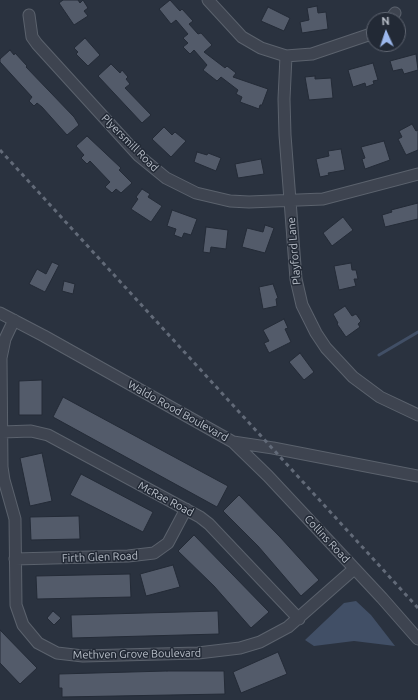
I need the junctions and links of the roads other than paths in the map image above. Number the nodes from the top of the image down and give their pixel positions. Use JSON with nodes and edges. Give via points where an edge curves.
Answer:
{"nodes":[{"id":1,"x":208,"y":0,"type":"edge"},
{"id":2,"x":29,"y":16,"type":"dead end"},
{"id":3,"x":366,"y":36,"type":"edge"},
{"id":4,"x":286,"y":56,"type":"junction"},
{"id":5,"x":418,"y":174,"type":"edge"},
{"id":6,"x":290,"y":200,"type":"junction"},
{"id":7,"x":0,"y":313,"type":"edge"},
{"id":8,"x":14,"y":320,"type":"junction"},
{"id":9,"x":418,"y":415,"type":"edge"},
{"id":10,"x":2,"y":432,"type":"junction"},
{"id":11,"x":233,"y":442,"type":"junction"},
{"id":12,"x":418,"y":476,"type":"edge"},
{"id":13,"x":186,"y":510,"type":"junction"},
{"id":14,"x":16,"y":559,"type":"junction"},
{"id":15,"x":354,"y":569,"type":"junction"},
{"id":16,"x":299,"y":619,"type":"junction"},
{"id":17,"x":418,"y":639,"type":"edge"}],
"edges":[{"from":1,"to":4,"type":"street","via":[[242,37],[261,48]]},
{"from":2,"to":6,"type":"street","name":"Plyersmill Road","via":[[32,37],[37,44],[139,156],[166,178],[196,193],[230,201]]},
{"from":3,"to":4,"type":"street","via":[[312,54]]},
{"from":4,"to":6,"type":"street","name":"Playford Lane","via":[[284,113]]},
{"from":5,"to":6,"type":"street","name":"Plyersmill Road","via":[[323,199]]},
{"from":6,"to":9,"type":"street","name":"Playford Lane","via":[[298,292],[316,334],[339,364],[365,387]]},
{"from":7,"to":8,"type":"street","name":"Waldo Rood Boulevard"},
{"from":8,"to":10,"type":"street","name":"Methven Grove Boulevard","via":[[4,339],[1,358]]},
{"from":8,"to":11,"type":"street","name":"Waldo Rood Boulevard"},
{"from":10,"to":13,"type":"street","name":"McRae Road","via":[[31,431],[48,435]]},
{"from":10,"to":14,"type":"street","name":"Methven Grove Boulevard","via":[[2,468],[15,519]]},
{"from":11,"to":12,"type":"street","name":"Waldo Rood Boulevard"},
{"from":11,"to":15,"type":"street","name":"Collins Road"},
{"from":13,"to":14,"type":"street","name":"Firth Glen Road","via":[[168,543],[154,553]]},
{"from":13,"to":16,"type":"street","name":"McRae Road","via":[[209,524]]},
{"from":14,"to":16,"type":"street","name":"Methven Grove Boulevard","via":[[16,605],[23,625],[38,642],[66,655],[222,652],[260,642]]},
{"from":15,"to":16,"type":"street","name":"Methven Grove Boulevard"},
{"from":15,"to":17,"type":"street","name":"Collins Road"}]}
